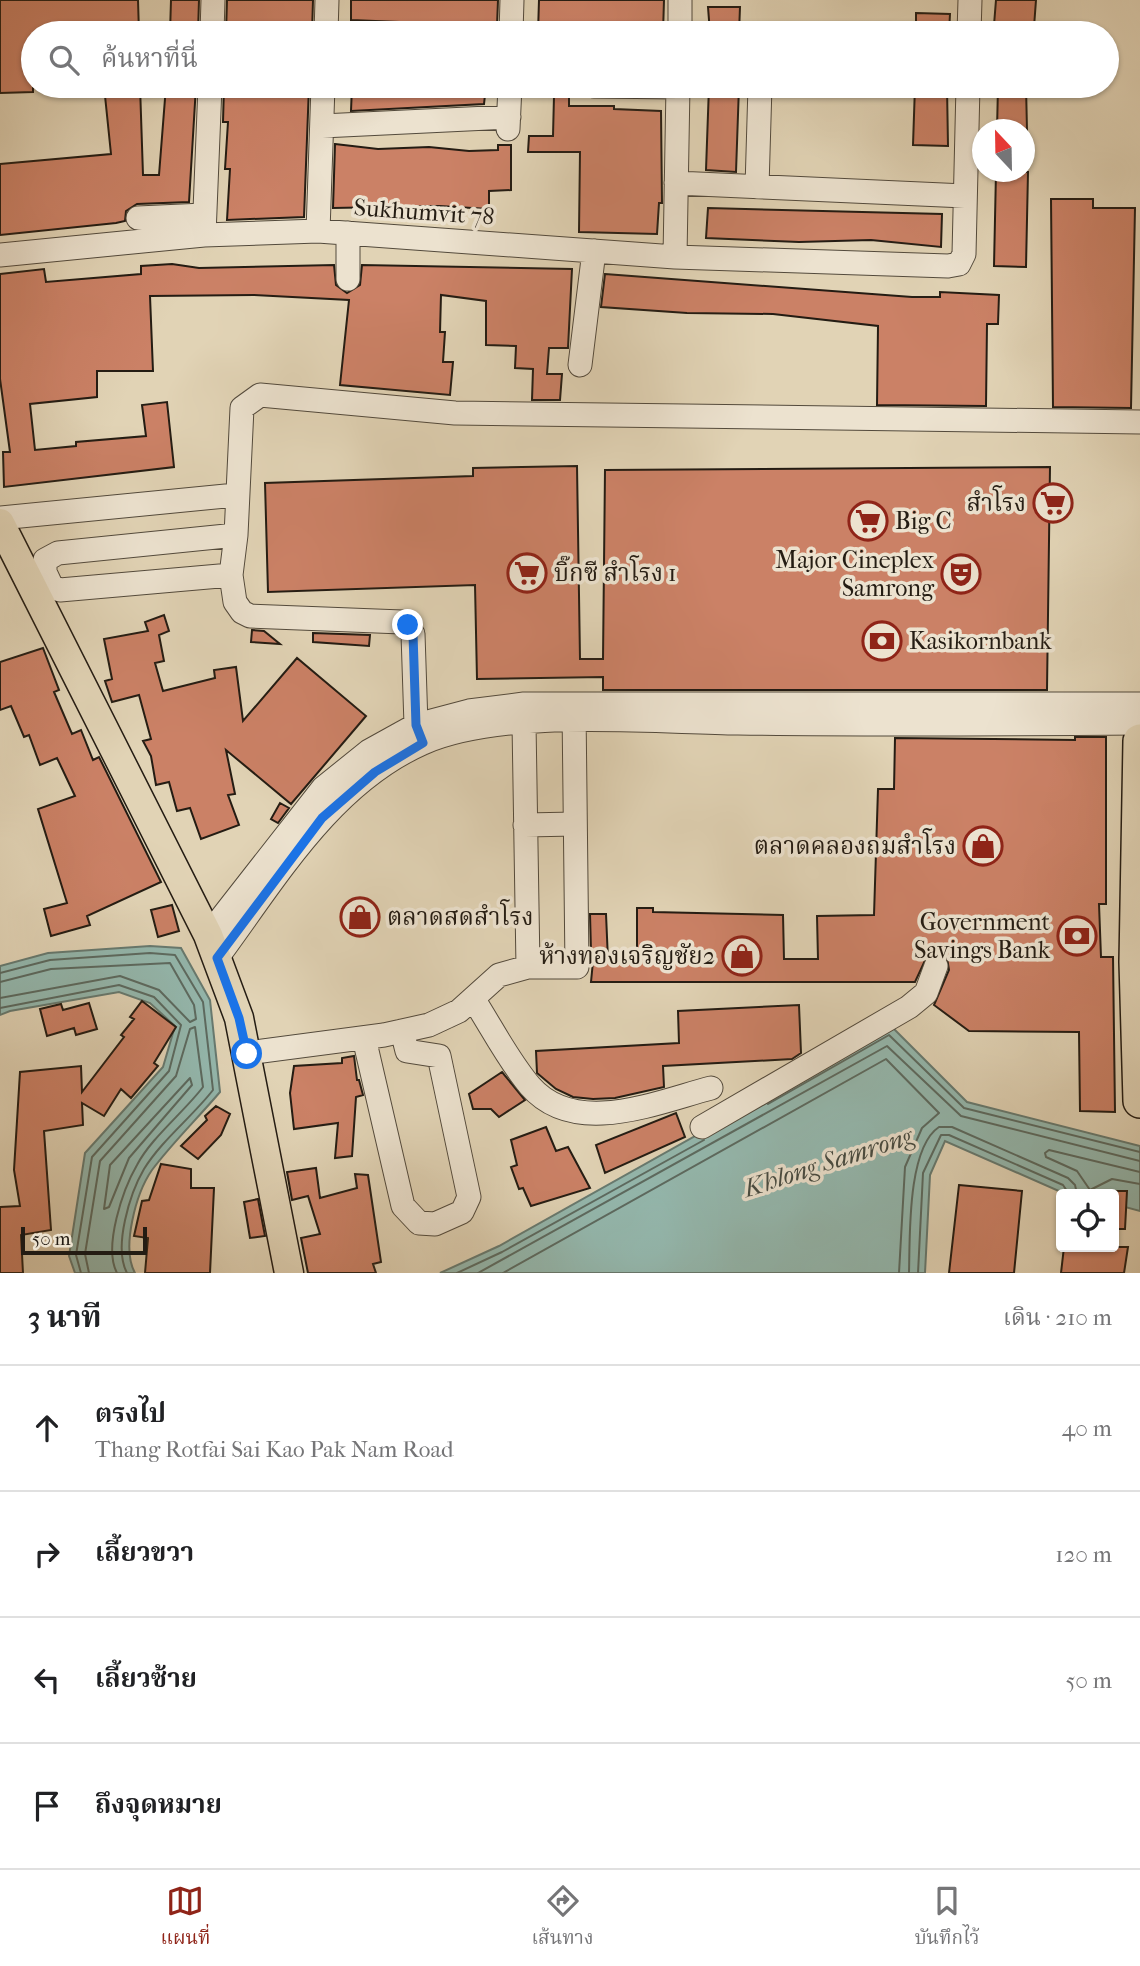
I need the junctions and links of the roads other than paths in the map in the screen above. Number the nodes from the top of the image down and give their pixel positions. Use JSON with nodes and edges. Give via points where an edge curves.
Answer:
{"nodes":[{"id":1,"x":213,"y":0,"type":"edge"},
{"id":2,"x":327,"y":0,"type":"edge"},
{"id":3,"x":512,"y":0,"type":"edge"},
{"id":4,"x":681,"y":0,"type":"edge"},
{"id":5,"x":970,"y":0,"type":"edge"},
{"id":6,"x":212,"y":21,"type":"edge"},
{"id":7,"x":326,"y":21,"type":"edge"},
{"id":8,"x":511,"y":21,"type":"edge"},
{"id":9,"x":680,"y":21,"type":"edge"},
{"id":10,"x":969,"y":21,"type":"edge"},
{"id":11,"x":209,"y":98,"type":"edge"},
{"id":12,"x":323,"y":98,"type":"edge"},
{"id":13,"x":509,"y":98,"type":"edge"},
{"id":14,"x":678,"y":98,"type":"edge"},
{"id":15,"x":760,"y":98,"type":"edge"},
{"id":16,"x":968,"y":98,"type":"edge"},
{"id":17,"x":322,"y":126,"type":"junction"},
{"id":18,"x":676,"y":183,"type":"junction"},
{"id":19,"x":757,"y":187,"type":"junction"},
{"id":20,"x":965,"y":196,"type":"junction"},
{"id":21,"x":138,"y":218,"type":"dead end"},
{"id":22,"x":204,"y":225,"type":"junction"},
{"id":23,"x":317,"y":231,"type":"junction"},
{"id":24,"x":348,"y":233,"type":"junction"},
{"id":25,"x":594,"y":251,"type":"junction"},
{"id":26,"x":0,"y":255,"type":"edge"},
{"id":27,"x":675,"y":257,"type":"junction"},
{"id":28,"x":348,"y":279,"type":"dead end"},
{"id":29,"x":580,"y":365,"type":"dead end"},
{"id":30,"x":1140,"y":422,"type":"edge"},
{"id":31,"x":236,"y":495,"type":"junction"},
{"id":32,"x":0,"y":518,"type":"edge"},
{"id":33,"x":0,"y":523,"type":"edge"},
{"id":34,"x":236,"y":535,"type":"junction"},
{"id":35,"x":231,"y":575,"type":"junction"},
{"id":36,"x":1140,"y":704,"type":"edge"},
{"id":37,"x":574,"y":714,"type":"junction"},
{"id":38,"x":524,"y":723,"type":"junction"},
{"id":39,"x":1140,"y":723,"type":"edge"},
{"id":40,"x":420,"y":734,"type":"junction"},
{"id":41,"x":1140,"y":741,"type":"edge"},
{"id":42,"x":575,"y":824,"type":"junction"},
{"id":43,"x":525,"y":825,"type":"junction"},
{"id":44,"x":212,"y":947,"type":"junction"},
{"id":45,"x":936,"y":966,"type":"dead end"},
{"id":46,"x":527,"y":967,"type":"junction"},
{"id":47,"x":474,"y":1000,"type":"junction"},
{"id":48,"x":402,"y":1031,"type":"junction"},
{"id":49,"x":364,"y":1038,"type":"junction"},
{"id":50,"x":247,"y":1054,"type":"junction"},
{"id":51,"x":711,"y":1088,"type":"dead end"},
{"id":52,"x":1140,"y":1101,"type":"edge"},
{"id":53,"x":702,"y":1127,"type":"dead end"},
{"id":54,"x":289,"y":1273,"type":"edge"}],
"edges":[{"from":1,"to":6,"type":"street"},
{"from":2,"to":7,"type":"street"},
{"from":3,"to":8,"type":"street"},
{"from":4,"to":9,"type":"street"},
{"from":5,"to":10,"type":"street"},
{"from":11,"to":22,"type":"street"},
{"from":12,"to":17,"type":"street"},
{"from":13,"to":17,"type":"street","via":[[508,123]]},
{"from":14,"to":18,"type":"street"},
{"from":15,"to":19,"type":"street"},
{"from":16,"to":20,"type":"street","name":"Sukhumvit 78"},
{"from":17,"to":23,"type":"street"},
{"from":18,"to":19,"type":"street"},
{"from":18,"to":27,"type":"street"},
{"from":19,"to":20,"type":"street"},
{"from":20,"to":27,"type":"street","name":"Sukhumvit 78","via":[[964,254],[959,264],[948,267]]},
{"from":21,"to":22,"type":"street"},
{"from":22,"to":23,"type":"street","name":"Sukhumvit 78"},
{"from":22,"to":26,"type":"street","name":"Sukhumvit 78"},
{"from":23,"to":24,"type":"street","name":"Sukhumvit 78"},
{"from":24,"to":25,"type":"street","name":"Sukhumvit 78"},
{"from":24,"to":28,"type":"street"},
{"from":25,"to":27,"type":"street","name":"Sukhumvit 78"},
{"from":25,"to":29,"type":"street"},
{"from":30,"to":31,"type":"street","via":[[455,413],[260,395],[242,408]]},
{"from":31,"to":32,"type":"street"},
{"from":31,"to":34,"type":"street"},
{"from":33,"to":44,"type":"main road"},
{"from":34,"to":35,"type":"street"},
{"from":34,"to":35,"type":"street","via":[[58,553],[45,559],[52,587],[60,590]]},
{"from":35,"to":40,"type":"street","via":[[235,602],[250,616],[408,625],[413,634]]},
{"from":36,"to":37,"type":"street"},
{"from":37,"to":38,"type":"street"},
{"from":37,"to":39,"type":"street","via":[[896,725]]},
{"from":37,"to":40,"type":"street","via":[[524,704],[480,709]]},
{"from":37,"to":42,"type":"street"},
{"from":38,"to":40,"type":"street"},
{"from":38,"to":43,"type":"street"},
{"from":40,"to":44,"type":"street","via":[[369,751],[323,788],[309,822]]},
{"from":41,"to":52,"type":"highway","via":[[1136,962]]},
{"from":42,"to":43,"type":"street"},
{"from":42,"to":46,"type":"street","via":[[577,967]]},
{"from":43,"to":46,"type":"street"},
{"from":44,"to":50,"type":"main road","via":[[239,1018]]},
{"from":45,"to":53,"type":"street","via":[[926,993],[909,1007]]},
{"from":46,"to":47,"type":"street","via":[[499,975]]},
{"from":47,"to":48,"type":"street","via":[[429,1025]]},
{"from":47,"to":51,"type":"street","via":[[531,1087],[564,1109],[602,1112],[637,1108]]},
{"from":48,"to":49,"type":"street"},
{"from":48,"to":49,"type":"street","via":[[407,1051],[439,1056],[462,1154],[469,1197],[462,1212],[435,1224],[419,1223],[403,1206]]},
{"from":49,"to":50,"type":"street"},
{"from":50,"to":54,"type":"main road"}]}
